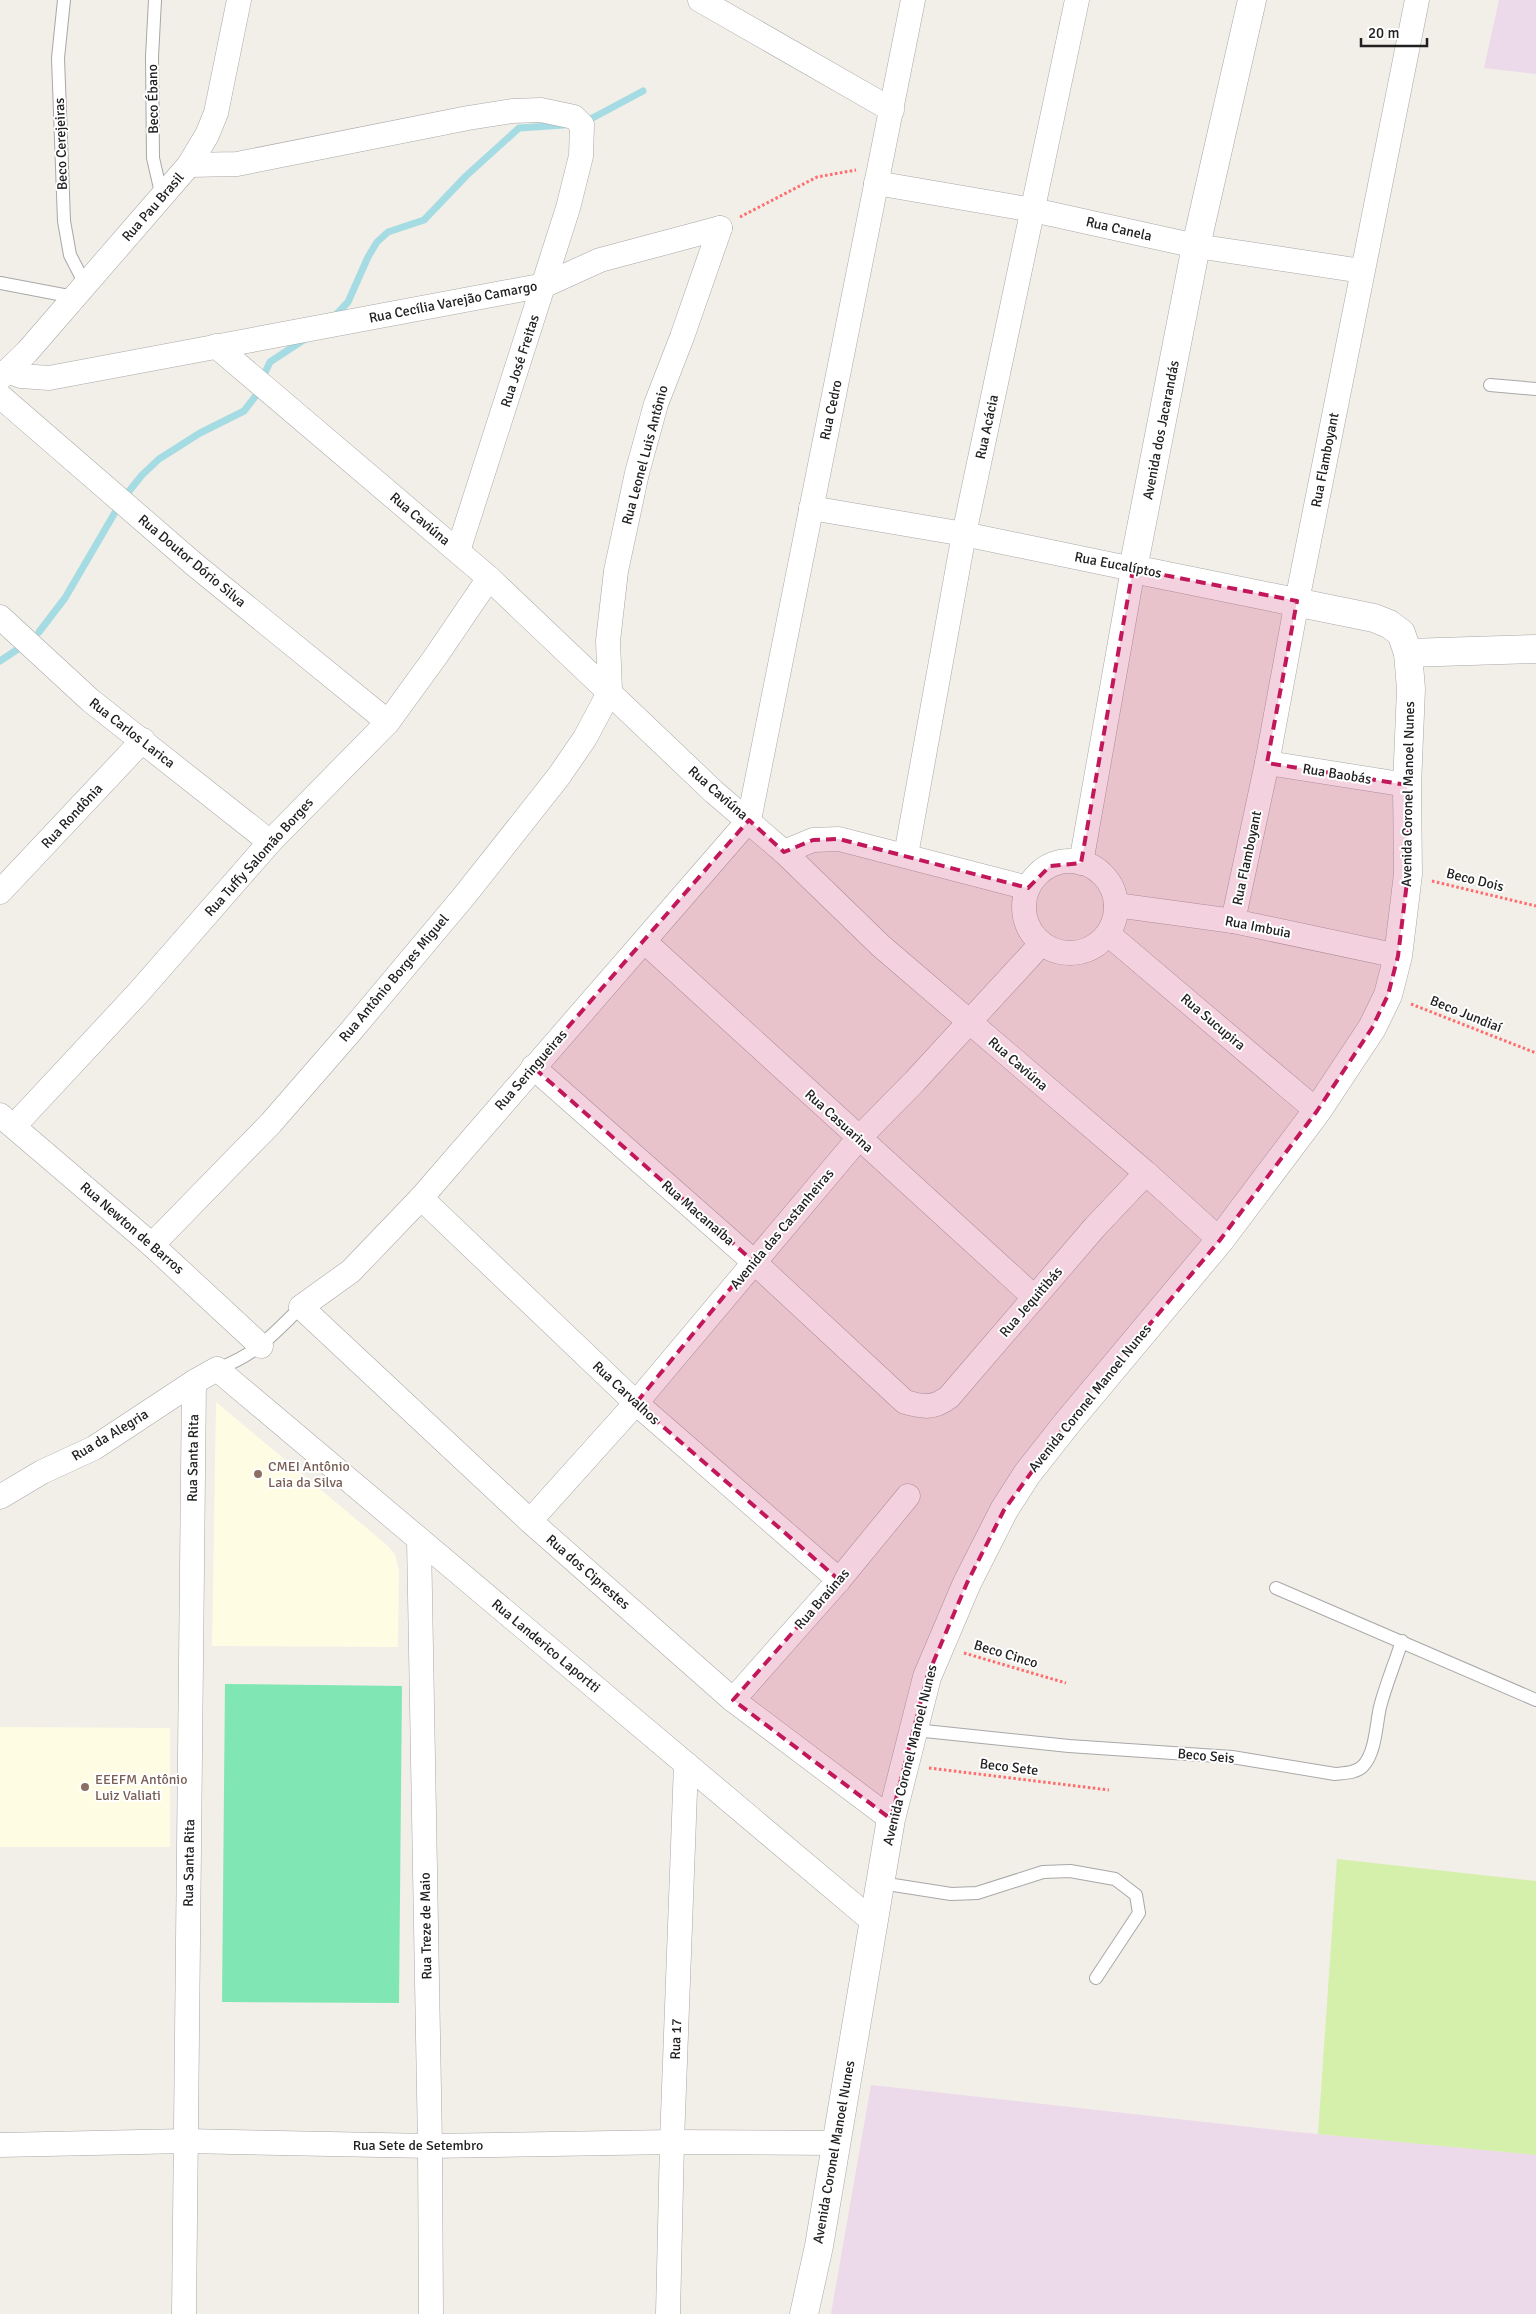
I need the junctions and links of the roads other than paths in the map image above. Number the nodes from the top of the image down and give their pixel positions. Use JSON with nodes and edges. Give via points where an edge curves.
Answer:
{"nodes":[{"id":1,"x":64,"y":0,"type":"edge"},
{"id":2,"x":155,"y":0,"type":"edge"},
{"id":3,"x":239,"y":0,"type":"edge"},
{"id":4,"x":700,"y":0,"type":"edge"},
{"id":5,"x":913,"y":0,"type":"edge"},
{"id":6,"x":1077,"y":0,"type":"edge"},
{"id":7,"x":1252,"y":0,"type":"edge"},
{"id":8,"x":1418,"y":0,"type":"edge"},
{"id":9,"x":892,"y":110,"type":"junction"},
{"id":10,"x":189,"y":165,"type":"junction"},
{"id":11,"x":878,"y":174,"type":"junction"},
{"id":12,"x":162,"y":197,"type":"junction"},
{"id":13,"x":1033,"y":210,"type":"junction"},
{"id":14,"x":720,"y":228,"type":"joint"},
{"id":15,"x":1196,"y":246,"type":"junction"},
{"id":16,"x":1362,"y":271,"type":"junction"},
{"id":17,"x":0,"y":284,"type":"edge"},
{"id":18,"x":545,"y":285,"type":"junction"},
{"id":19,"x":79,"y":291,"type":"junction"},
{"id":20,"x":216,"y":346,"type":"junction"},
{"id":21,"x":4,"y":374,"type":"edge"},
{"id":22,"x":1490,"y":385,"type":"dead end"},
{"id":23,"x":1536,"y":389,"type":"edge"},
{"id":24,"x":0,"y":396,"type":"edge"},
{"id":25,"x":811,"y":508,"type":"junction"},
{"id":26,"x":964,"y":534,"type":"junction"},
{"id":27,"x":458,"y":551,"type":"junction"},
{"id":28,"x":1133,"y":569,"type":"junction"},
{"id":29,"x":489,"y":578,"type":"junction"},
{"id":30,"x":1297,"y":601,"type":"junction"},
{"id":31,"x":2,"y":623,"type":"edge"},
{"id":32,"x":1536,"y":650,"type":"edge"},
{"id":33,"x":1408,"y":653,"type":"junction"},
{"id":34,"x":610,"y":691,"type":"junction"},
{"id":35,"x":388,"y":722,"type":"junction"},
{"id":36,"x":143,"y":740,"type":"junction"},
{"id":37,"x":1267,"y":763,"type":"junction"},
{"id":38,"x":1408,"y":786,"type":"junction"},
{"id":39,"x":749,"y":820,"type":"junction"},
{"id":40,"x":270,"y":842,"type":"junction"},
{"id":41,"x":784,"y":852,"type":"junction"},
{"id":42,"x":906,"y":855,"type":"junction"},
{"id":43,"x":1081,"y":863,"type":"junction"},
{"id":44,"x":1028,"y":888,"type":"junction"},
{"id":45,"x":0,"y":892,"type":"edge"},
{"id":46,"x":1116,"y":905,"type":"junction"},
{"id":47,"x":1233,"y":921,"type":"junction"},
{"id":48,"x":1108,"y":934,"type":"junction"},
{"id":49,"x":645,"y":942,"type":"junction"},
{"id":50,"x":1041,"y":944,"type":"junction"},
{"id":51,"x":1398,"y":956,"type":"junction"},
{"id":52,"x":968,"y":1021,"type":"junction"},
{"id":53,"x":533,"y":1067,"type":"junction"},
{"id":54,"x":1317,"y":1111,"type":"junction"},
{"id":55,"x":7,"y":1120,"type":"edge"},
{"id":56,"x":858,"y":1139,"type":"junction"},
{"id":57,"x":1146,"y":1173,"type":"junction"},
{"id":58,"x":421,"y":1198,"type":"junction"},
{"id":59,"x":1220,"y":1240,"type":"junction"},
{"id":60,"x":152,"y":1245,"type":"junction"},
{"id":61,"x":753,"y":1261,"type":"junction"},
{"id":62,"x":1034,"y":1297,"type":"junction"},
{"id":63,"x":301,"y":1307,"type":"junction"},
{"id":64,"x":261,"y":1346,"type":"junction"},
{"id":65,"x":217,"y":1370,"type":"junction"},
{"id":66,"x":194,"y":1382,"type":"junction"},
{"id":67,"x":905,"y":1402,"type":"joint"},
{"id":68,"x":636,"y":1403,"type":"junction"},
{"id":69,"x":908,"y":1496,"type":"dead end"},
{"id":70,"x":0,"y":1497,"type":"edge"},
{"id":71,"x":530,"y":1520,"type":"junction"},
{"id":72,"x":419,"y":1538,"type":"junction"},
{"id":73,"x":840,"y":1580,"type":"junction"},
{"id":74,"x":1276,"y":1588,"type":"dead end"},
{"id":75,"x":1402,"y":1641,"type":"junction"},
{"id":76,"x":733,"y":1700,"type":"junction"},
{"id":77,"x":1536,"y":1700,"type":"edge"},
{"id":78,"x":915,"y":1730,"type":"junction"},
{"id":79,"x":686,"y":1764,"type":"junction"},
{"id":80,"x":891,"y":1819,"type":"junction"},
{"id":81,"x":881,"y":1882,"type":"junction"},
{"id":82,"x":874,"y":1923,"type":"junction"},
{"id":83,"x":1096,"y":1978,"type":"dead end"},
{"id":84,"x":186,"y":2140,"type":"junction"},
{"id":85,"x":672,"y":2142,"type":"junction"},
{"id":86,"x":835,"y":2144,"type":"junction"},
{"id":87,"x":0,"y":2145,"type":"edge"},
{"id":88,"x":430,"y":2146,"type":"junction"},
{"id":89,"x":184,"y":2314,"type":"edge"},
{"id":90,"x":430,"y":2314,"type":"edge"},
{"id":91,"x":668,"y":2314,"type":"edge"},
{"id":92,"x":804,"y":2314,"type":"edge"}],
"edges":[{"from":1,"to":19,"type":"lane","name":"Beco Cerejeiras","via":[[58,58],[64,220]]},
{"from":2,"to":12,"type":"lane","name":"Beco Ébano","via":[[152,57],[154,158]]},
{"from":3,"to":10,"type":"street","name":"Rua Pau Brasil","via":[[216,113]]},
{"from":4,"to":9,"type":"street"},
{"from":5,"to":9,"type":"street","name":"Rua Cedro"},
{"from":6,"to":13,"type":"street","name":"Rua Acácia"},
{"from":7,"to":15,"type":"street","name":"Avenida dos Jacarandás"},
{"from":8,"to":16,"type":"street","name":"Rua Flamboyant"},
{"from":9,"to":11,"type":"street","name":"Rua Cedro"},
{"from":10,"to":12,"type":"street","name":"Rua Pau Brasil"},
{"from":10,"to":18,"type":"street","name":"Rua José Freitas","via":[[238,164],[512,111],[541,110],[574,116],[582,125],[581,156]]},
{"from":11,"to":13,"type":"street","name":"Rua Canela"},
{"from":11,"to":25,"type":"street","name":"Rua Cedro"},
{"from":12,"to":19,"type":"street","name":"Rua Pau Brasil"},
{"from":13,"to":15,"type":"street","name":"Rua Canela"},
{"from":13,"to":26,"type":"street","name":"Rua Acácia"},
{"from":14,"to":18,"type":"street","name":"Rua Cecília Varejão Camargo","via":[[600,260]]},
{"from":14,"to":34,"type":"street","name":"Rua Leonel Luis Antônio","via":[[656,404],[637,473],[616,571],[608,641]]},
{"from":15,"to":16,"type":"street","name":"Rua Canela"},
{"from":15,"to":28,"type":"street","name":"Avenida dos Jacarandás"},
{"from":16,"to":30,"type":"street","name":"Rua Flamboyant"},
{"from":17,"to":19,"type":"lane"},
{"from":18,"to":20,"type":"street","name":"Rua Cecília Varejão Camargo"},
{"from":18,"to":27,"type":"street","name":"Rua José Freitas"},
{"from":19,"to":21,"type":"street","name":"Rua Pau Brasil"},
{"from":20,"to":21,"type":"street","name":"Rua Cecília Varejão Camargo","via":[[49,378]]},
{"from":20,"to":27,"type":"street","name":"Rua Caviúna"},
{"from":22,"to":23,"type":"lane"},
{"from":24,"to":35,"type":"street","name":"Rua Doutor Dório Silva","via":[[196,565]]},
{"from":25,"to":26,"type":"street","name":"Rua Eucalíptos"},
{"from":25,"to":39,"type":"street","name":"Rua Cedro"},
{"from":26,"to":28,"type":"street","name":"Rua Eucalíptos"},
{"from":26,"to":42,"type":"street","name":"Rua Acácia"},
{"from":27,"to":29,"type":"street","name":"Rua Caviúna"},
{"from":28,"to":30,"type":"street","name":"Rua Eucalíptos"},
{"from":28,"to":43,"type":"street","name":"Avenida dos Jacarandás"},
{"from":29,"to":34,"type":"street","name":"Rua Caviúna"},
{"from":29,"to":35,"type":"street","name":"Rua Tuffy Salomão Borges"},
{"from":30,"to":33,"type":"street","name":"Rua Eucalíptos","via":[[1389,624],[1401,633]]},
{"from":30,"to":37,"type":"street","name":"Rua Flamboyant"},
{"from":31,"to":36,"type":"street","name":"Rua Carlos Larica","via":[[90,700]]},
{"from":32,"to":33,"type":"street"},
{"from":33,"to":38,"type":"street","name":"Avenida Coronel Manoel Nunes","via":[[1411,689]]},
{"from":34,"to":39,"type":"street","name":"Rua Caviúna","via":[[714,792]]},
{"from":34,"to":60,"type":"street","name":"Rua Antônio Borges Miguel","via":[[585,738],[559,776],[465,895],[271,1123]]},
{"from":35,"to":40,"type":"street","name":"Rua Tuffy Salomão Borges"},
{"from":36,"to":40,"type":"street","name":"Rua Carlos Larica"},
{"from":36,"to":45,"type":"street","name":"Rua Rondônia"},
{"from":37,"to":38,"type":"street","name":"Rua Baobás"},
{"from":37,"to":47,"type":"street","name":"Rua Flamboyant"},
{"from":38,"to":51,"type":"street","name":"Avenida Coronel Manoel Nunes","via":[[1408,874]]},
{"from":39,"to":41,"type":"street","name":"Rua Caviúna"},
{"from":39,"to":49,"type":"street","name":"Rua Seringueiras"},
{"from":40,"to":55,"type":"street","name":"Rua Tuffy Salomão Borges","via":[[139,992]]},
{"from":41,"to":42,"type":"street","via":[[813,840],[839,840]]},
{"from":41,"to":52,"type":"street","name":"Rua Caviúna","via":[[881,946]]},
{"from":42,"to":44,"type":"street"},
{"from":43,"to":44,"type":"street","via":[[1065,862],[1050,866],[1037,875]]},
{"from":43,"to":46,"type":"street","via":[[1095,868],[1106,878]]},
{"from":44,"to":50,"type":"street","via":[[1025,918]]},
{"from":46,"to":47,"type":"street","name":"Rua Imbuia"},
{"from":46,"to":48,"type":"street","via":[[1115,920]]},
{"from":47,"to":51,"type":"street","name":"Rua Imbuia"},
{"from":48,"to":50,"type":"street","via":[[1084,951],[1055,951]]},
{"from":48,"to":54,"type":"street","name":"Rua Sucupira"},
{"from":49,"to":53,"type":"street","name":"Rua Seringueiras"},
{"from":49,"to":56,"type":"street","name":"Rua Casuarina"},
{"from":50,"to":52,"type":"street","name":"Avenida das Castanheiras"},
{"from":51,"to":54,"type":"street","name":"Avenida Coronel Manoel Nunes","via":[[1388,995],[1372,1028]]},
{"from":52,"to":56,"type":"street","name":"Avenida das Castanheiras"},
{"from":52,"to":57,"type":"street","name":"Rua Caviúna"},
{"from":53,"to":58,"type":"street","name":"Rua Seringueiras"},
{"from":53,"to":61,"type":"street","name":"Rua Macanaíba"},
{"from":54,"to":59,"type":"street","name":"Avenida Coronel Manoel Nunes"},
{"from":55,"to":60,"type":"street","name":"Rua Newton de Barros"},
{"from":56,"to":61,"type":"street","name":"Avenida das Castanheiras"},
{"from":56,"to":62,"type":"street","name":"Rua Casuarina"},
{"from":57,"to":59,"type":"street","name":"Rua Caviúna"},
{"from":57,"to":62,"type":"street","name":"Rua Jequitibás"},
{"from":58,"to":63,"type":"street","name":"Rua Seringueiras","via":[[351,1271]]},
{"from":58,"to":68,"type":"street","name":"Rua Carvalhos"},
{"from":59,"to":78,"type":"street","name":"Avenida Coronel Manoel Nunes","via":[[1068,1422],[1027,1474],[1004,1510],[967,1583],[927,1678]]},
{"from":60,"to":64,"type":"street","name":"Rua Newton de Barros"},
{"from":61,"to":67,"type":"street","name":"Rua Macanaíba"},
{"from":61,"to":68,"type":"street","name":"Avenida das Castanheiras"},
{"from":62,"to":67,"type":"street","name":"Rua Jequitibás","via":[[938,1406],[926,1408]]},
{"from":63,"to":64,"type":"lane"},
{"from":63,"to":71,"type":"street","name":"Rua dos Ciprestes"},
{"from":64,"to":65,"type":"lane","via":[[240,1361]]},
{"from":65,"to":66,"type":"street","name":"Rua da Alegria"},
{"from":65,"to":72,"type":"street","name":"Rua Landerico Laportti"},
{"from":66,"to":70,"type":"street","name":"Rua da Alegria","via":[[94,1448],[42,1472]]},
{"from":66,"to":84,"type":"street","name":"Rua Santa Rita"},
{"from":68,"to":71,"type":"street","name":"Avenida das Castanheiras"},
{"from":68,"to":73,"type":"street","name":"Rua Carvalhos"},
{"from":69,"to":73,"type":"street","name":"Rua Braúnas"},
{"from":71,"to":76,"type":"street","name":"Rua dos Ciprestes"},
{"from":72,"to":79,"type":"street","name":"Rua Landerico Laportti"},
{"from":72,"to":88,"type":"street","name":"Rua Treze de Maio"},
{"from":73,"to":76,"type":"street","name":"Rua Braúnas"},
{"from":74,"to":75,"type":"lane"},
{"from":75,"to":77,"type":"lane"},
{"from":75,"to":78,"type":"lane","name":"Beco Seis","via":[[1380,1706],[1366,1764],[1349,1773],[1335,1774],[1232,1757],[1069,1746]]},
{"from":76,"to":80,"type":"street","name":"Rua dos Ciprestes"},
{"from":78,"to":80,"type":"street","name":"Avenida Coronel Manoel Nunes"},
{"from":79,"to":82,"type":"street","name":"Rua Landerico Laportti"},
{"from":79,"to":85,"type":"street","name":"Rua 17"},
{"from":80,"to":81,"type":"street","name":"Avenida Coronel Manoel Nunes"},
{"from":81,"to":82,"type":"street","name":"Avenida Coronel Manoel Nunes"},
{"from":81,"to":83,"type":"lane","via":[[951,1894],[977,1893],[1043,1872],[1070,1871],[1115,1879],[1136,1895],[1139,1913]]},
{"from":82,"to":86,"type":"street","name":"Avenida Coronel Manoel Nunes"},
{"from":84,"to":87,"type":"street","name":"Rua Sete de Setembro"},
{"from":84,"to":88,"type":"street","name":"Rua Sete de Setembro"},
{"from":84,"to":89,"type":"street","name":"Rua Santa Rita"},
{"from":85,"to":86,"type":"street","name":"Rua Sete de Setembro"},
{"from":85,"to":88,"type":"street","name":"Rua Sete de Setembro"},
{"from":85,"to":91,"type":"street","name":"Rua 17"},
{"from":86,"to":92,"type":"street","name":"Avenida Coronel Manoel Nunes","via":[[819,2246]]},
{"from":88,"to":90,"type":"street","name":"Rua Treze de Maio"}]}
